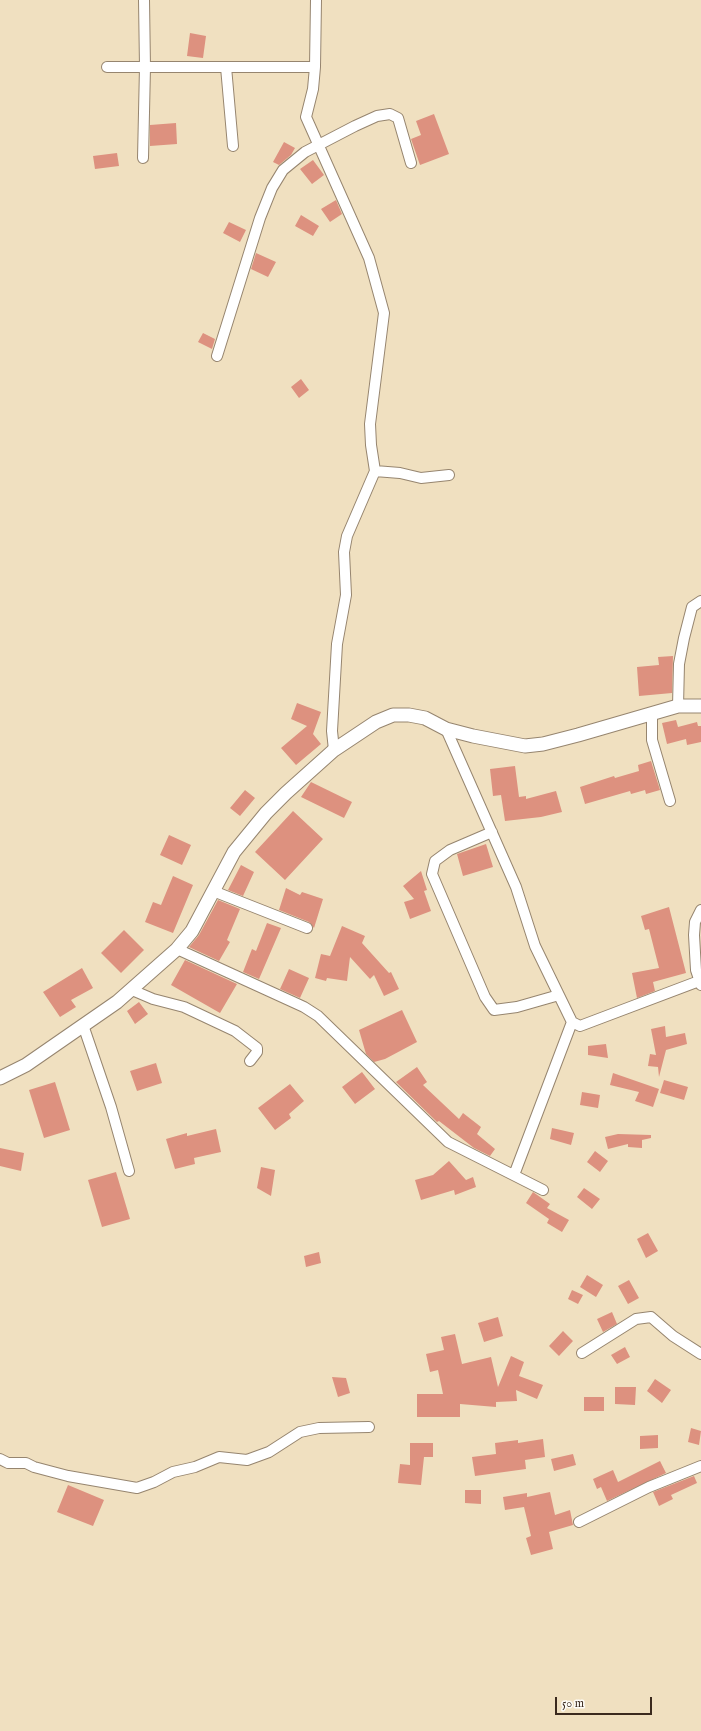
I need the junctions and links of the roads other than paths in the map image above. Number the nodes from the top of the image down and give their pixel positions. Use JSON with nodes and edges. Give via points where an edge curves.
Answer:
{"nodes":[{"id":1,"x":144,"y":0,"type":"edge"},
{"id":2,"x":316,"y":0,"type":"edge"},
{"id":3,"x":107,"y":67,"type":"dead end"},
{"id":4,"x":145,"y":67,"type":"junction"},
{"id":5,"x":226,"y":67,"type":"junction"},
{"id":6,"x":315,"y":67,"type":"junction"},
{"id":7,"x":233,"y":146,"type":"dead end"},
{"id":8,"x":317,"y":146,"type":"junction"},
{"id":9,"x":143,"y":158,"type":"dead end"},
{"id":10,"x":411,"y":163,"type":"dead end"},
{"id":11,"x":217,"y":356,"type":"dead end"},
{"id":12,"x":375,"y":471,"type":"junction"},
{"id":13,"x":449,"y":474,"type":"dead end"},
{"id":14,"x":701,"y":601,"type":"edge"},
{"id":15,"x":678,"y":706,"type":"junction"},
{"id":16,"x":701,"y":706,"type":"edge"},
{"id":17,"x":652,"y":715,"type":"junction"},
{"id":18,"x":446,"y":729,"type":"junction"},
{"id":19,"x":334,"y":750,"type":"junction"},
{"id":20,"x":670,"y":802,"type":"dead end"},
{"id":21,"x":492,"y":832,"type":"junction"},
{"id":22,"x":213,"y":891,"type":"junction"},
{"id":23,"x":701,"y":910,"type":"edge"},
{"id":24,"x":308,"y":928,"type":"dead end"},
{"id":25,"x":177,"y":949,"type":"junction"},
{"id":26,"x":700,"y":983,"type":"edge"},
{"id":27,"x":132,"y":990,"type":"junction"},
{"id":28,"x":559,"y":995,"type":"junction"},
{"id":29,"x":572,"y":1022,"type":"junction"},
{"id":30,"x":83,"y":1024,"type":"junction"},
{"id":31,"x":250,"y":1061,"type":"dead end"},
{"id":32,"x":0,"y":1078,"type":"edge"},
{"id":33,"x":129,"y":1171,"type":"dead end"},
{"id":34,"x":514,"y":1175,"type":"junction"},
{"id":35,"x":542,"y":1190,"type":"dead end"},
{"id":36,"x":582,"y":1353,"type":"dead end"},
{"id":37,"x":701,"y":1354,"type":"edge"},
{"id":38,"x":369,"y":1427,"type":"dead end"},
{"id":39,"x":0,"y":1459,"type":"edge"},
{"id":40,"x":701,"y":1466,"type":"edge"},
{"id":41,"x":579,"y":1522,"type":"dead end"}],
"edges":[{"from":1,"to":4,"type":"street"},
{"from":2,"to":6,"type":"street"},
{"from":3,"to":4,"type":"street"},
{"from":4,"to":5,"type":"street"},
{"from":4,"to":9,"type":"street"},
{"from":5,"to":6,"type":"street"},
{"from":5,"to":7,"type":"street"},
{"from":6,"to":8,"type":"street","via":[[306,117]]},
{"from":8,"to":10,"type":"street","via":[[377,116],[390,114],[398,118]]},
{"from":8,"to":11,"type":"street","via":[[283,170],[272,188]]},
{"from":8,"to":12,"type":"street","via":[[369,258],[384,313],[370,424]]},
{"from":12,"to":13,"type":"street","via":[[421,478]]},
{"from":12,"to":19,"type":"street","via":[[347,536],[344,552],[346,595],[337,644],[332,731]]},
{"from":14,"to":15,"type":"street","via":[[689,615],[679,664]]},
{"from":15,"to":16,"type":"street"},
{"from":15,"to":17,"type":"street"},
{"from":17,"to":18,"type":"street","via":[[543,744],[525,746]]},
{"from":17,"to":20,"type":"street","via":[[652,740]]},
{"from":18,"to":19,"type":"street","via":[[425,718],[393,716],[376,722]]},
{"from":18,"to":21,"type":"street"},
{"from":19,"to":22,"type":"street","via":[[286,793],[254,828],[234,852]]},
{"from":21,"to":28,"type":"street","via":[[516,887],[535,946]]},
{"from":21,"to":28,"type":"street","via":[[450,850],[435,861],[432,874],[485,996],[494,1010],[517,1007]]},
{"from":22,"to":24,"type":"street"},
{"from":22,"to":25,"type":"street","via":[[192,931]]},
{"from":23,"to":26,"type":"street","via":[[695,922],[694,935],[696,970]]},
{"from":25,"to":27,"type":"street"},
{"from":25,"to":34,"type":"street","via":[[304,1007],[318,1016],[448,1142]]},
{"from":26,"to":29,"type":"street","via":[[580,1026]]},
{"from":27,"to":30,"type":"street"},
{"from":27,"to":31,"type":"street","via":[[153,999],[184,1007],[235,1031],[257,1048]]},
{"from":28,"to":29,"type":"street"},
{"from":29,"to":34,"type":"street"},
{"from":30,"to":32,"type":"street","via":[[26,1065]]},
{"from":30,"to":33,"type":"street"},
{"from":34,"to":35,"type":"street"},
{"from":36,"to":37,"type":"street","via":[[636,1318],[651,1317],[673,1336]]},
{"from":38,"to":39,"type":"street","via":[[319,1428],[300,1432],[269,1452],[247,1460],[219,1457],[195,1467],[173,1472],[137,1488],[68,1476],[26,1463],[8,1463]]},
{"from":40,"to":41,"type":"street","via":[[649,1487]]}]}
